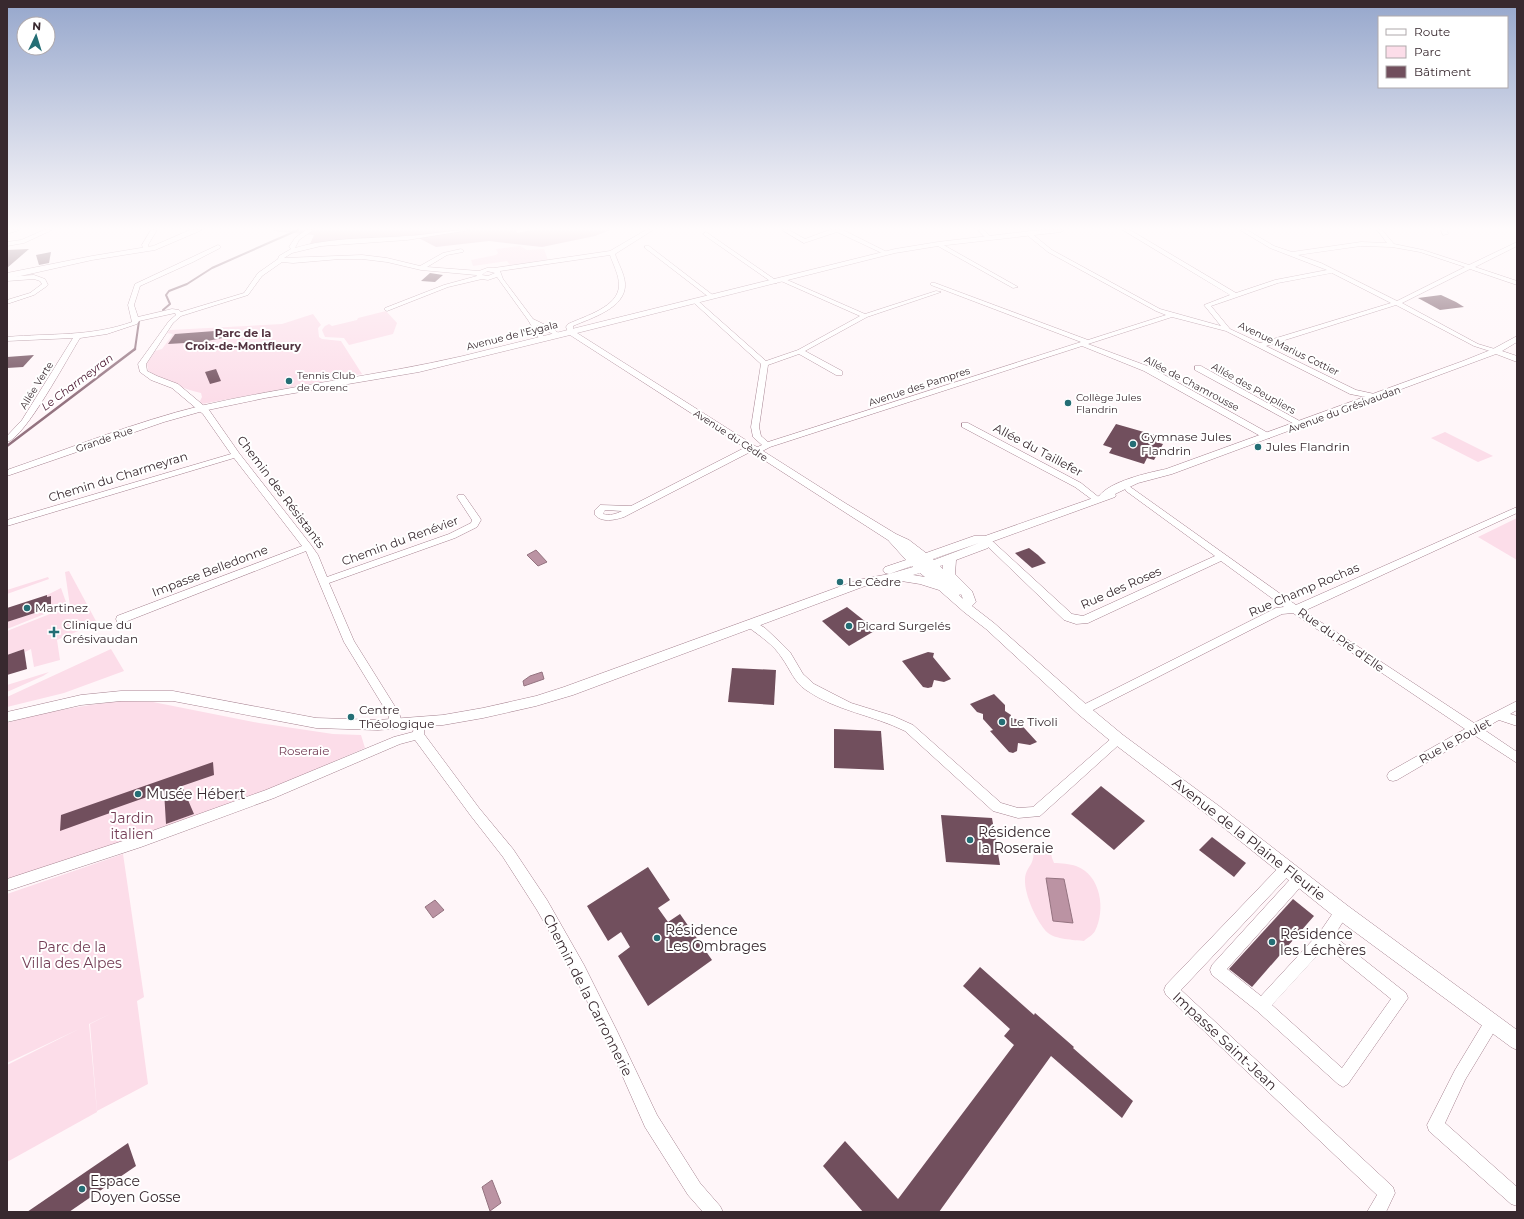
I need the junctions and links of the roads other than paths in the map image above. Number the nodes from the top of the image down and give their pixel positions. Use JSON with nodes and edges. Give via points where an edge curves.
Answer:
{"nodes":[{"id":1,"x":41,"y":287,"type":"edge"},
{"id":2,"x":136,"y":287,"type":"edge"},
{"id":3,"x":252,"y":287,"type":"edge"},
{"id":4,"x":444,"y":287,"type":"edge"},
{"id":5,"x":507,"y":287,"type":"edge"},
{"id":6,"x":622,"y":287,"type":"edge"},
{"id":7,"x":699,"y":287,"type":"edge"},
{"id":8,"x":754,"y":287,"type":"edge"},
{"id":9,"x":799,"y":287,"type":"edge"},
{"id":10,"x":940,"y":287,"type":"edge"},
{"id":11,"x":1116,"y":287,"type":"edge"},
{"id":12,"x":1222,"y":287,"type":"edge"},
{"id":13,"x":1260,"y":287,"type":"edge"},
{"id":14,"x":1365,"y":287,"type":"edge"},
{"id":15,"x":1430,"y":287,"type":"edge"},
{"id":16,"x":938,"y":292,"type":"dead end"},
{"id":17,"x":1236,"y":295,"type":"junction"},
{"id":18,"x":712,"y":297,"type":"junction"},
{"id":19,"x":695,"y":301,"type":"junction"},
{"id":20,"x":7,"y":302,"type":"edge"},
{"id":21,"x":1397,"y":303,"type":"junction"},
{"id":22,"x":387,"y":309,"type":"dead end"},
{"id":23,"x":179,"y":315,"type":"junction"},
{"id":24,"x":1172,"y":315,"type":"junction"},
{"id":25,"x":865,"y":316,"type":"junction"},
{"id":26,"x":136,"y":320,"type":"junction"},
{"id":27,"x":531,"y":320,"type":"junction"},
{"id":28,"x":1226,"y":327,"type":"junction"},
{"id":29,"x":571,"y":332,"type":"junction"},
{"id":30,"x":558,"y":335,"type":"junction"},
{"id":31,"x":78,"y":336,"type":"junction"},
{"id":32,"x":7,"y":338,"type":"edge"},
{"id":33,"x":1517,"y":338,"type":"edge"},
{"id":34,"x":542,"y":339,"type":"junction"},
{"id":35,"x":1085,"y":343,"type":"junction"},
{"id":36,"x":1259,"y":346,"type":"junction"},
{"id":37,"x":800,"y":351,"type":"junction"},
{"id":38,"x":1496,"y":351,"type":"junction"},
{"id":39,"x":1517,"y":359,"type":"edge"},
{"id":40,"x":765,"y":364,"type":"junction"},
{"id":41,"x":1198,"y":368,"type":"dead end"},
{"id":42,"x":839,"y":373,"type":"dead end"},
{"id":43,"x":1353,"y":392,"type":"junction"},
{"id":44,"x":1376,"y":397,"type":"junction"},
{"id":45,"x":1360,"y":403,"type":"junction"},
{"id":46,"x":198,"y":406,"type":"junction"},
{"id":47,"x":1301,"y":424,"type":"junction"},
{"id":48,"x":966,"y":425,"type":"dead end"},
{"id":49,"x":1267,"y":436,"type":"junction"},
{"id":50,"x":7,"y":440,"type":"edge"},
{"id":51,"x":767,"y":445,"type":"junction"},
{"id":52,"x":754,"y":450,"type":"junction"},
{"id":53,"x":236,"y":455,"type":"junction"},
{"id":54,"x":1168,"y":472,"type":"junction"},
{"id":55,"x":7,"y":473,"type":"edge"},
{"id":56,"x":1129,"y":489,"type":"junction"},
{"id":57,"x":461,"y":497,"type":"dead end"},
{"id":58,"x":1101,"y":498,"type":"junction"},
{"id":59,"x":632,"y":509,"type":"dead end"},
{"id":60,"x":1517,"y":510,"type":"edge"},
{"id":61,"x":7,"y":523,"type":"edge"},
{"id":62,"x":986,"y":540,"type":"junction"},
{"id":63,"x":308,"y":547,"type":"junction"},
{"id":64,"x":1222,"y":557,"type":"junction"},
{"id":65,"x":951,"y":558,"type":"junction"},
{"id":66,"x":923,"y":562,"type":"junction"},
{"id":67,"x":892,"y":577,"type":"junction"},
{"id":68,"x":874,"y":579,"type":"junction"},
{"id":69,"x":324,"y":582,"type":"junction"},
{"id":70,"x":946,"y":590,"type":"junction"},
{"id":71,"x":970,"y":602,"type":"junction"},
{"id":72,"x":1295,"y":608,"type":"junction"},
{"id":73,"x":122,"y":619,"type":"dead end"},
{"id":74,"x":752,"y":624,"type":"junction"},
{"id":75,"x":990,"y":626,"type":"junction"},
{"id":76,"x":157,"y":698,"type":"junction"},
{"id":77,"x":1517,"y":706,"type":"edge"},
{"id":78,"x":1082,"y":710,"type":"junction"},
{"id":79,"x":1499,"y":716,"type":"junction"},
{"id":80,"x":7,"y":717,"type":"edge"},
{"id":81,"x":1517,"y":721,"type":"edge"},
{"id":82,"x":394,"y":724,"type":"junction"},
{"id":83,"x":417,"y":729,"type":"junction"},
{"id":84,"x":1474,"y":729,"type":"junction"},
{"id":85,"x":1118,"y":739,"type":"junction"},
{"id":86,"x":1517,"y":758,"type":"edge"},
{"id":87,"x":1393,"y":776,"type":"dead end"},
{"id":88,"x":1287,"y":868,"type":"junction"},
{"id":89,"x":1300,"y":878,"type":"junction"},
{"id":90,"x":7,"y":886,"type":"edge"},
{"id":91,"x":1342,"y":912,"type":"junction"},
{"id":92,"x":1325,"y":936,"type":"junction"},
{"id":93,"x":1262,"y":1006,"type":"junction"},
{"id":94,"x":1492,"y":1022,"type":"junction"},
{"id":95,"x":1517,"y":1042,"type":"edge"},
{"id":96,"x":1517,"y":1198,"type":"edge"},
{"id":97,"x":714,"y":1212,"type":"edge"},
{"id":98,"x":1376,"y":1212,"type":"edge"}],
"edges":[{"from":1,"to":20,"type":"street","via":[[32,294]]},
{"from":2,"to":26,"type":"street","via":[[131,305]]},
{"from":3,"to":23,"type":"street","via":[[246,294]]},
{"from":4,"to":22,"type":"street"},
{"from":5,"to":27,"type":"street"},
{"from":6,"to":29,"type":"street","via":[[619,296],[604,310],[570,325]]},
{"from":7,"to":18,"type":"street"},
{"from":8,"to":18,"type":"street","name":"Avenue de l'Eygala"},
{"from":9,"to":25,"type":"street"},
{"from":10,"to":35,"type":"street"},
{"from":11,"to":24,"type":"street","name":"Avenue Marius Cottier"},
{"from":12,"to":17,"type":"street"},
{"from":13,"to":17,"type":"street"},
{"from":14,"to":21,"type":"street"},
{"from":15,"to":21,"type":"street"},
{"from":16,"to":25,"type":"street"},
{"from":17,"to":28,"type":"street","via":[[1209,304],[1208,307]]},
{"from":18,"to":19,"type":"street","name":"Avenue de l'Eygala"},
{"from":19,"to":29,"type":"street","name":"Avenue de l'Eygala"},
{"from":19,"to":40,"type":"street"},
{"from":21,"to":36,"type":"street"},
{"from":21,"to":38,"type":"street","via":[[1476,345]]},
{"from":23,"to":26,"type":"street","via":[[172,311]]},
{"from":23,"to":46,"type":"street","name":"Chemin des Résistants","via":[[171,322],[142,364],[144,372],[175,386]]},
{"from":24,"to":28,"type":"street","name":"Avenue Marius Cottier","via":[[1214,327]]},
{"from":24,"to":35,"type":"street","name":"Avenue des Pampres"},
{"from":25,"to":37,"type":"street"},
{"from":26,"to":31,"type":"street","via":[[135,323],[116,330]]},
{"from":27,"to":30,"type":"street"},
{"from":27,"to":34,"type":"street"},
{"from":28,"to":36,"type":"street","name":"Avenue Marius Cottier"},
{"from":29,"to":30,"type":"street","name":"Avenue de l'Eygala"},
{"from":29,"to":52,"type":"street","name":"Avenue du Cèdre"},
{"from":30,"to":34,"type":"street","name":"Avenue de l'Eygala"},
{"from":31,"to":32,"type":"street"},
{"from":31,"to":50,"type":"street","name":"Allée Verte","via":[[25,421]]},
{"from":33,"to":38,"type":"street","name":"Avenue du Grésivaudan"},
{"from":34,"to":46,"type":"street","name":"Avenue de l'Eygala","via":[[419,369]]},
{"from":35,"to":49,"type":"street","name":"Allée de Chamrousse","via":[[1146,369]]},
{"from":35,"to":51,"type":"street","name":"Avenue des Pampres"},
{"from":36,"to":43,"type":"street","name":"Avenue Marius Cottier"},
{"from":37,"to":40,"type":"street"},
{"from":37,"to":42,"type":"street"},
{"from":38,"to":39,"type":"street"},
{"from":38,"to":44,"type":"street","name":"Avenue du Grésivaudan"},
{"from":40,"to":51,"type":"street","via":[[755,427],[757,437]]},
{"from":41,"to":47,"type":"street","name":"Allée des Peupliers"},
{"from":43,"to":44,"type":"street","name":"Avenue Marius Cottier"},
{"from":43,"to":45,"type":"street"},
{"from":44,"to":45,"type":"street","name":"Avenue du Grésivaudan"},
{"from":45,"to":47,"type":"street","name":"Avenue du Grésivaudan"},
{"from":46,"to":53,"type":"street","name":"Chemin des Résistants","via":[[206,412]]},
{"from":46,"to":55,"type":"street","name":"Grande Rue"},
{"from":47,"to":49,"type":"street","name":"Avenue du Grésivaudan"},
{"from":48,"to":58,"type":"street","name":"Allée du Taillefer"},
{"from":49,"to":54,"type":"street","name":"Avenue du Grésivaudan"},
{"from":51,"to":52,"type":"street","name":"Avenue des Pampres"},
{"from":52,"to":59,"type":"street","name":"Avenue des Pampres"},
{"from":52,"to":66,"type":"street","name":"Avenue du Cèdre","via":[[892,537],[897,544]]},
{"from":53,"to":61,"type":"street","name":"Chemin du Charmeyran"},
{"from":53,"to":63,"type":"street","name":"Chemin des Résistants"},
{"from":54,"to":56,"type":"street","name":"Avenue du Grésivaudan","via":[[1164,476]]},
{"from":54,"to":58,"type":"street","name":"Avenue du Grésivaudan","via":[[1131,482]]},
{"from":56,"to":58,"type":"street","name":"Avenue du Grésivaudan"},
{"from":56,"to":64,"type":"street","name":"Rue du Pré d'Elle"},
{"from":57,"to":69,"type":"street","name":"Chemin du Renévier","via":[[477,520],[474,525],[452,536]]},
{"from":58,"to":62,"type":"street","name":"Avenue du Grésivaudan"},
{"from":60,"to":72,"type":"street","name":"Rue Champ Rochas","via":[[1301,608]]},
{"from":62,"to":64,"type":"street","name":"Rue des Roses","via":[[1068,617],[1076,620],[1084,620]]},
{"from":62,"to":65,"type":"street","name":"Avenue du Grésivaudan","via":[[984,545]]},
{"from":62,"to":66,"type":"street","name":"Avenue du Grésivaudan","via":[[978,539]]},
{"from":63,"to":69,"type":"street","name":"Chemin des Résistants"},
{"from":63,"to":73,"type":"street","name":"Impasse Belledonne"},
{"from":64,"to":72,"type":"street","name":"Rue du Pré d'Elle"},
{"from":65,"to":66,"type":"street","name":"Avenue du Grésivaudan"},
{"from":65,"to":71,"type":"street","name":"Avenue de la Plaine Fleurie","via":[[949,575],[968,594]]},
{"from":66,"to":67,"type":"street","name":"Avenue du Grésivaudan"},
{"from":66,"to":68,"type":"street","name":"Avenue du Grésivaudan","via":[[881,573]]},
{"from":66,"to":70,"type":"street","name":"Avenue de la Plaine Fleurie"},
{"from":66,"to":71,"type":"street","name":"Avenue de la Plaine Fleurie"},
{"from":67,"to":68,"type":"street","name":"Avenue du Grésivaudan"},
{"from":67,"to":70,"type":"street","name":"Avenue de la Plaine Fleurie","via":[[921,580]]},
{"from":68,"to":74,"type":"street"},
{"from":69,"to":82,"type":"street","name":"Chemin des Résistants","via":[[349,642],[393,713]]},
{"from":70,"to":75,"type":"street","name":"Avenue de la Plaine Fleurie","via":[[973,615]]},
{"from":71,"to":75,"type":"street","name":"Avenue de la Plaine Fleurie","via":[[980,610]]},
{"from":72,"to":78,"type":"street","name":"Rue Champ Rochas","via":[[1280,611]]},
{"from":72,"to":84,"type":"street","name":"Rue du Pré d'Elle"},
{"from":74,"to":83,"type":"street","via":[[536,701],[524,708],[485,718]]},
{"from":74,"to":85,"type":"street","via":[[785,654],[794,670],[809,687],[856,710],[886,717],[909,728],[997,807],[1018,813],[1036,812]]},
{"from":75,"to":78,"type":"street","name":"Avenue de la Plaine Fleurie"},
{"from":76,"to":80,"type":"street","via":[[121,696],[81,700]]},
{"from":76,"to":82,"type":"street","via":[[173,696],[316,723]]},
{"from":76,"to":83,"type":"street","via":[[301,727],[346,731]]},
{"from":77,"to":79,"type":"street","name":"Rue le Poulet"},
{"from":78,"to":85,"type":"street","name":"Avenue de la Plaine Fleurie"},
{"from":79,"to":81,"type":"street"},
{"from":79,"to":84,"type":"street","name":"Rue le Poulet"},
{"from":82,"to":83,"type":"street"},
{"from":83,"to":90,"type":"street","via":[[398,740],[270,794],[157,836]]},
{"from":83,"to":97,"type":"street","name":"Chemin de la Carronnerie","via":[[542,905],[579,970],[651,1120],[694,1189]]},
{"from":84,"to":86,"type":"street","name":"Rue du Pré d'Elle"},
{"from":84,"to":87,"type":"street","name":"Rue le Poulet"},
{"from":85,"to":88,"type":"street","name":"Avenue de la Plaine Fleurie"},
{"from":88,"to":89,"type":"street","name":"Avenue de la Plaine Fleurie"},
{"from":88,"to":98,"type":"street","name":"Impasse Saint-Jean","via":[[1171,990],[1387,1193]]},
{"from":89,"to":91,"type":"street","name":"Avenue de la Plaine Fleurie"},
{"from":89,"to":93,"type":"street","via":[[1217,970]]},
{"from":91,"to":92,"type":"street"},
{"from":91,"to":94,"type":"street","name":"Avenue de la Plaine Fleurie"},
{"from":92,"to":93,"type":"street"},
{"from":92,"to":93,"type":"street","via":[[1401,998],[1343,1079]]},
{"from":94,"to":95,"type":"street","name":"Avenue de la Plaine Fleurie"},
{"from":94,"to":96,"type":"street","via":[[1460,1075],[1435,1125]]}]}
